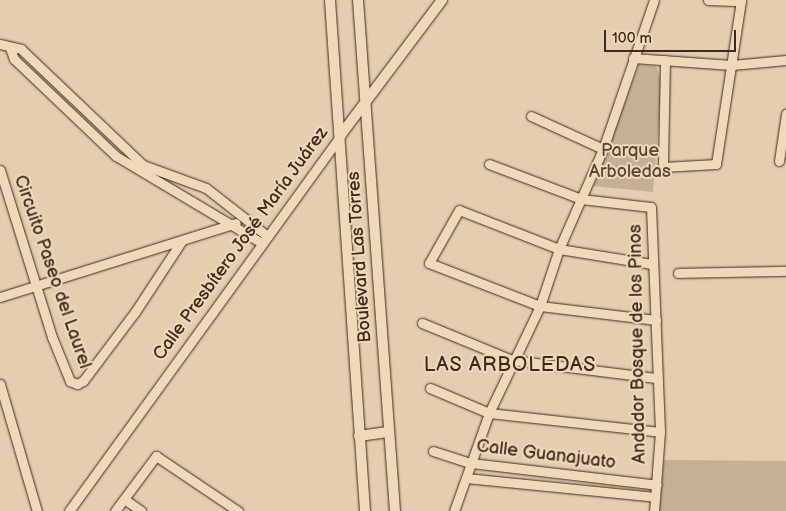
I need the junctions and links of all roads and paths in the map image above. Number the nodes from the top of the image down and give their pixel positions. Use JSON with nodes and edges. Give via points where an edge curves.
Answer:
{"nodes":[{"id":1,"x":330,"y":0,"type":"edge"},
{"id":2,"x":358,"y":0,"type":"edge"},
{"id":3,"x":442,"y":0,"type":"edge"},
{"id":4,"x":654,"y":0,"type":"edge"},
{"id":5,"x":708,"y":0,"type":"edge"},
{"id":6,"x":741,"y":1,"type":"edge"},
{"id":7,"x":0,"y":44,"type":"edge"},
{"id":8,"x":10,"y":48,"type":"junction"},
{"id":9,"x":633,"y":58,"type":"junction"},
{"id":10,"x":665,"y":60,"type":"junction"},
{"id":11,"x":786,"y":60,"type":"edge"},
{"id":12,"x":732,"y":65,"type":"junction"},
{"id":13,"x":77,"y":103,"type":"junction"},
{"id":14,"x":366,"y":103,"type":"junction"},
{"id":15,"x":70,"y":112,"type":"junction"},
{"id":16,"x":786,"y":114,"type":"edge"},
{"id":17,"x":531,"y":116,"type":"dead end"},
{"id":18,"x":340,"y":136,"type":"junction"},
{"id":19,"x":603,"y":149,"type":"junction"},
{"id":20,"x":779,"y":161,"type":"dead end"},
{"id":21,"x":489,"y":164,"type":"dead end"},
{"id":22,"x":139,"y":168,"type":"junction"},
{"id":23,"x":0,"y":170,"type":"edge"},
{"id":24,"x":581,"y":199,"type":"junction"},
{"id":25,"x":245,"y":219,"type":"junction"},
{"id":26,"x":234,"y":224,"type":"junction"},
{"id":27,"x":263,"y":239,"type":"junction"},
{"id":28,"x":181,"y":242,"type":"junction"},
{"id":29,"x":559,"y":249,"type":"junction"},
{"id":30,"x":652,"y":264,"type":"junction"},
{"id":31,"x":786,"y":271,"type":"edge"},
{"id":32,"x":678,"y":273,"type":"dead end"},
{"id":33,"x":37,"y":287,"type":"junction"},
{"id":34,"x":0,"y":297,"type":"edge"},
{"id":35,"x":540,"y":306,"type":"junction"},
{"id":36,"x":656,"y":320,"type":"junction"},
{"id":37,"x":422,"y":323,"type":"dead end"},
{"id":38,"x":512,"y":360,"type":"junction"},
{"id":39,"x":656,"y":378,"type":"junction"},
{"id":40,"x":0,"y":384,"type":"edge"},
{"id":41,"x":430,"y":388,"type":"dead end"},
{"id":42,"x":489,"y":413,"type":"junction"},
{"id":43,"x":388,"y":432,"type":"junction"},
{"id":44,"x":660,"y":432,"type":"junction"},
{"id":45,"x":359,"y":436,"type":"junction"},
{"id":46,"x":433,"y":451,"type":"dead end"},
{"id":47,"x":472,"y":463,"type":"junction"},
{"id":48,"x":466,"y":478,"type":"junction"},
{"id":49,"x":657,"y":485,"type":"junction"},
{"id":50,"x":655,"y":497,"type":"junction"},
{"id":51,"x":124,"y":499,"type":"junction"},
{"id":52,"x":37,"y":511,"type":"edge"},
{"id":53,"x":69,"y":511,"type":"edge"},
{"id":54,"x":115,"y":511,"type":"edge"},
{"id":55,"x":141,"y":511,"type":"edge"},
{"id":56,"x":238,"y":511,"type":"edge"},
{"id":57,"x":365,"y":511,"type":"edge"},
{"id":58,"x":395,"y":511,"type":"edge"},
{"id":59,"x":454,"y":511,"type":"edge"},
{"id":60,"x":654,"y":511,"type":"edge"}],
"edges":[{"from":1,"to":18,"type":"street","name":"Boulevard Las Torres"},
{"from":2,"to":14,"type":"street","name":"Boulevard Las Torres"},
{"from":3,"to":14,"type":"street","name":"Calle Presbítero José María Juárez"},
{"from":4,"to":9,"type":"street"},
{"from":5,"to":6,"type":"street"},
{"from":6,"to":12,"type":"street"},
{"from":7,"to":8,"type":"street"},
{"from":8,"to":13,"type":"street","via":[[21,49]]},
{"from":8,"to":15,"type":"street","via":[[14,59]]},
{"from":9,"to":10,"type":"street"},
{"from":9,"to":19,"type":"street"},
{"from":10,"to":12,"type":"street"},
{"from":10,"to":12,"type":"street","via":[[663,167],[716,164]]},
{"from":11,"to":12,"type":"street"},
{"from":13,"to":15,"type":"street"},
{"from":13,"to":22,"type":"street"},
{"from":14,"to":18,"type":"street","name":"Calle Presbítero José María Juárez"},
{"from":14,"to":43,"type":"street","name":"Boulevard Las Torres"},
{"from":15,"to":22,"type":"street"},
{"from":16,"to":20,"type":"street"},
{"from":17,"to":19,"type":"street"},
{"from":18,"to":27,"type":"street","name":"Calle Presbítero José María Juárez"},
{"from":18,"to":45,"type":"street","name":"Boulevard Las Torres"},
{"from":19,"to":24,"type":"street"},
{"from":21,"to":24,"type":"street"},
{"from":22,"to":25,"type":"street","via":[[206,188]]},
{"from":22,"to":26,"type":"street"},
{"from":23,"to":33,"type":"street","name":"Circuito Paseo del Laurel"},
{"from":24,"to":29,"type":"street"},
{"from":24,"to":30,"type":"street","name":"Andador Bosque de los Pinos","via":[[651,207]]},
{"from":25,"to":26,"type":"street"},
{"from":25,"to":27,"type":"street"},
{"from":26,"to":27,"type":"street"},
{"from":26,"to":28,"type":"street"},
{"from":27,"to":53,"type":"street","name":"Calle Presbítero José María Juárez"},
{"from":28,"to":33,"type":"street"},
{"from":28,"to":33,"type":"street","name":"Circuito Paseo del Laurel","via":[[135,312],[83,381],[76,384],[66,373]]},
{"from":29,"to":30,"type":"street"},
{"from":29,"to":35,"type":"street"},
{"from":29,"to":35,"type":"street","via":[[459,210],[429,263]]},
{"from":30,"to":36,"type":"street","name":"Andador Bosque de los Pinos"},
{"from":31,"to":32,"type":"street"},
{"from":33,"to":34,"type":"street"},
{"from":35,"to":36,"type":"street"},
{"from":35,"to":38,"type":"street"},
{"from":36,"to":39,"type":"street","name":"Andador Bosque de los Pinos"},
{"from":37,"to":38,"type":"street"},
{"from":38,"to":39,"type":"street"},
{"from":38,"to":42,"type":"street"},
{"from":39,"to":44,"type":"street","name":"Andador Bosque de los Pinos"},
{"from":40,"to":52,"type":"street"},
{"from":41,"to":42,"type":"street"},
{"from":42,"to":44,"type":"street"},
{"from":42,"to":47,"type":"street"},
{"from":43,"to":45,"type":"street"},
{"from":43,"to":58,"type":"street","name":"Boulevard Las Torres"},
{"from":44,"to":49,"type":"street","name":"Andador Bosque de los Pinos"},
{"from":45,"to":57,"type":"street","name":"Boulevard Las Torres"},
{"from":46,"to":47,"type":"street","name":"Calle Guanajuato"},
{"from":47,"to":48,"type":"street"},
{"from":47,"to":49,"type":"street","name":"Calle Guanajuato"},
{"from":48,"to":50,"type":"street"},
{"from":48,"to":59,"type":"street"},
{"from":49,"to":50,"type":"street","name":"Andador Bosque de los Pinos"},
{"from":50,"to":60,"type":"street","name":"Andador Bosque de los Pinos"},
{"from":51,"to":54,"type":"street"},
{"from":51,"to":55,"type":"street"},
{"from":51,"to":56,"type":"street","via":[[156,456]]}]}
